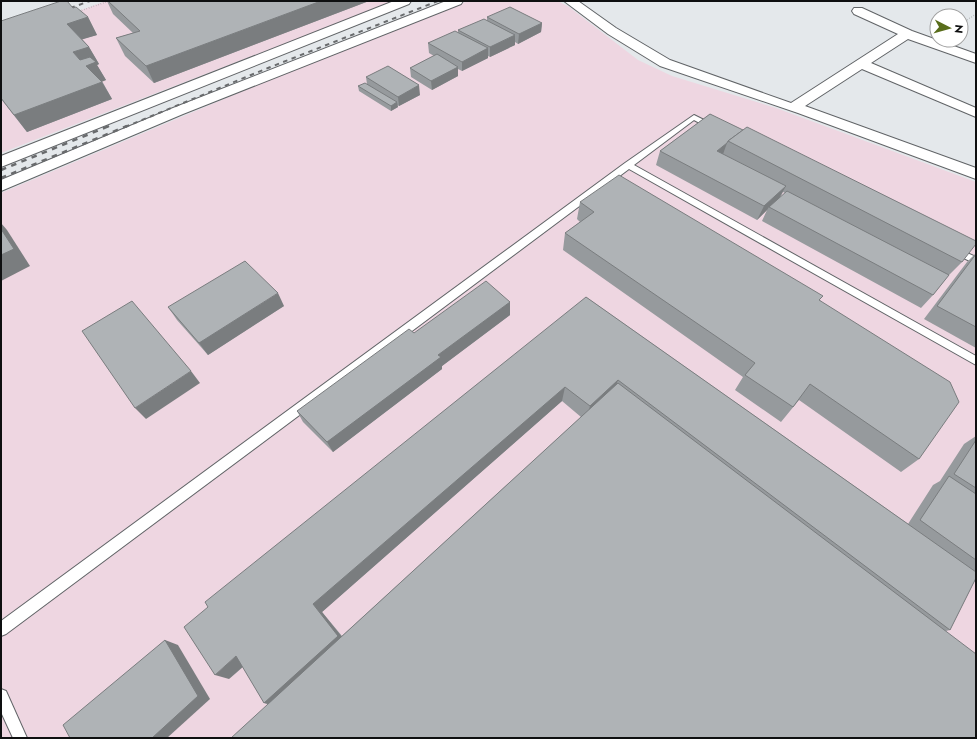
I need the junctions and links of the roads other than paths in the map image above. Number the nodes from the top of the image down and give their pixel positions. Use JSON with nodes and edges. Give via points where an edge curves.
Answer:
{"nodes":[{"id":1,"x":405,"y":1,"type":"edge"},
{"id":2,"x":457,"y":1,"type":"edge"},
{"id":3,"x":570,"y":1,"type":"edge"},
{"id":4,"x":858,"y":11,"type":"dead end"},
{"id":5,"x":907,"y":34,"type":"junction"},
{"id":6,"x":976,"y":59,"type":"edge"},
{"id":7,"x":862,"y":64,"type":"junction"},
{"id":8,"x":793,"y":108,"type":"junction"},
{"id":9,"x":976,"y":113,"type":"edge"},
{"id":10,"x":722,"y":131,"type":"edge"},
{"id":11,"x":1,"y":162,"type":"edge"},
{"id":12,"x":628,"y":165,"type":"junction"},
{"id":13,"x":975,"y":173,"type":"edge"},
{"id":14,"x":1,"y":186,"type":"edge"},
{"id":15,"x":948,"y":247,"type":"edge"},
{"id":16,"x":976,"y":261,"type":"edge"},
{"id":17,"x":976,"y":361,"type":"edge"},
{"id":18,"x":1,"y":630,"type":"edge"},
{"id":19,"x":1,"y":696,"type":"edge"},
{"id":20,"x":20,"y":738,"type":"edge"}],
"edges":[{"from":1,"to":11,"type":"street"},
{"from":2,"to":14,"type":"street","via":[[178,112]]},
{"from":3,"to":8,"type":"street","via":[[612,31],[665,63]]},
{"from":4,"to":5,"type":"street"},
{"from":5,"to":6,"type":"street"},
{"from":5,"to":7,"type":"street"},
{"from":7,"to":8,"type":"street"},
{"from":7,"to":9,"type":"street"},
{"from":8,"to":13,"type":"street"},
{"from":10,"to":12,"type":"lane","via":[[694,117]]},
{"from":12,"to":17,"type":"lane"},
{"from":12,"to":18,"type":"lane"},
{"from":15,"to":16,"type":"lane"},
{"from":19,"to":20,"type":"lane"}]}
